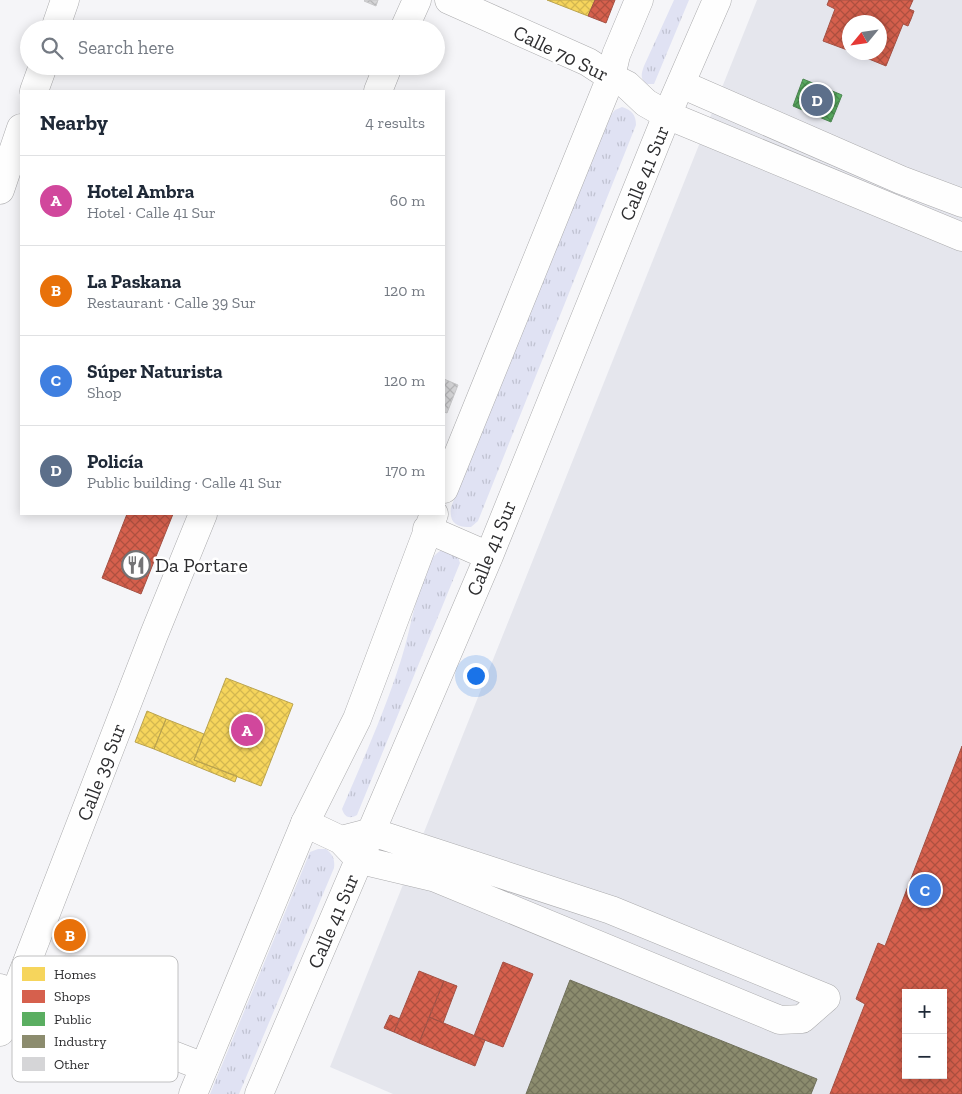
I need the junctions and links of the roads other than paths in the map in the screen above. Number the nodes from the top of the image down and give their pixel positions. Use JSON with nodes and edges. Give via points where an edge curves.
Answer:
{"nodes":[{"id":1,"x":65,"y":0,"type":"edge"},
{"id":2,"x":416,"y":0,"type":"edge"},
{"id":3,"x":449,"y":0,"type":"edge"},
{"id":4,"x":639,"y":0,"type":"edge"},
{"id":5,"x":716,"y":0,"type":"edge"},
{"id":6,"x":59,"y":20,"type":"edge"},
{"id":7,"x":408,"y":20,"type":"edge"},
{"id":8,"x":40,"y":75,"type":"edge"},
{"id":9,"x":384,"y":75,"type":"edge"},
{"id":10,"x":611,"y":77,"type":"junction"},
{"id":11,"x":681,"y":84,"type":"junction"},
{"id":12,"x":34,"y":90,"type":"edge"},
{"id":13,"x":378,"y":90,"type":"edge"},
{"id":14,"x":667,"y":115,"type":"junction"},
{"id":15,"x":20,"y":131,"type":"edge"},
{"id":16,"x":901,"y":180,"type":"junction"},
{"id":17,"x":0,"y":190,"type":"edge"},
{"id":18,"x":962,"y":203,"type":"edge"},
{"id":19,"x":891,"y":209,"type":"junction"},
{"id":20,"x":962,"y":237,"type":"edge"},
{"id":21,"x":445,"y":487,"type":"edge"},
{"id":22,"x":203,"y":515,"type":"edge"},
{"id":23,"x":430,"y":521,"type":"edge"},
{"id":24,"x":489,"y":556,"type":"junction"},
{"id":25,"x":305,"y":823,"type":"junction"},
{"id":26,"x":372,"y":832,"type":"junction"},
{"id":27,"x":340,"y":840,"type":"junction"},
{"id":28,"x":360,"y":860,"type":"junction"},
{"id":29,"x":611,"y":910,"type":"junction"},
{"id":30,"x":597,"y":944,"type":"junction"},
{"id":31,"x":22,"y":956,"type":"edge"},
{"id":32,"x":8,"y":991,"type":"edge"},
{"id":33,"x":0,"y":1032,"type":"edge"},
{"id":34,"x":178,"y":1057,"type":"edge"},
{"id":35,"x":204,"y":1067,"type":"junction"},
{"id":36,"x":193,"y":1094,"type":"edge"},
{"id":37,"x":259,"y":1094,"type":"edge"}],
"edges":[{"from":1,"to":6,"type":"main road"},
{"from":2,"to":7,"type":"main road"},
{"from":3,"to":10,"type":"main road","name":"Calle 70 Sur","via":[[588,62]]},
{"from":4,"to":10,"type":"main road","via":[[616,55]]},
{"from":5,"to":11,"type":"main road","name":"Calle 41 Sur"},
{"from":8,"to":12,"type":"main road"},
{"from":9,"to":13,"type":"main road"},
{"from":10,"to":14,"type":"main road","name":"Calle 70 Sur"},
{"from":10,"to":21,"type":"main road"},
{"from":11,"to":14,"type":"main road","name":"Calle 41 Sur"},
{"from":11,"to":16,"type":"main road"},
{"from":14,"to":19,"type":"main road","name":"Calle 70 Sur"},
{"from":14,"to":24,"type":"main road","name":"Calle 41 Sur"},
{"from":15,"to":17,"type":"main road"},
{"from":16,"to":18,"type":"main road"},
{"from":16,"to":19,"type":"main road"},
{"from":19,"to":20,"type":"main road","name":"Calle 70 Sur"},
{"from":22,"to":31,"type":"main road","name":"Calle 39 Sur"},
{"from":23,"to":24,"type":"main road"},
{"from":23,"to":25,"type":"main road","via":[[357,719]]},
{"from":24,"to":26,"type":"main road","name":"Calle 41 Sur"},
{"from":25,"to":27,"type":"main road"},
{"from":25,"to":35,"type":"main road"},
{"from":26,"to":27,"type":"main road"},
{"from":26,"to":28,"type":"main road","name":"Calle 41 Sur"},
{"from":26,"to":29,"type":"main road"},
{"from":27,"to":28,"type":"main road"},
{"from":28,"to":30,"type":"main road","via":[[436,878]]},
{"from":28,"to":37,"type":"main road","name":"Calle 41 Sur"},
{"from":29,"to":30,"type":"main road"},
{"from":29,"to":30,"type":"main road","via":[[826,998],[802,1019],[780,1020]]},
{"from":32,"to":33,"type":"main road","name":"Calle 39 Sur"},
{"from":34,"to":35,"type":"main road"},
{"from":35,"to":36,"type":"main road"}]}
